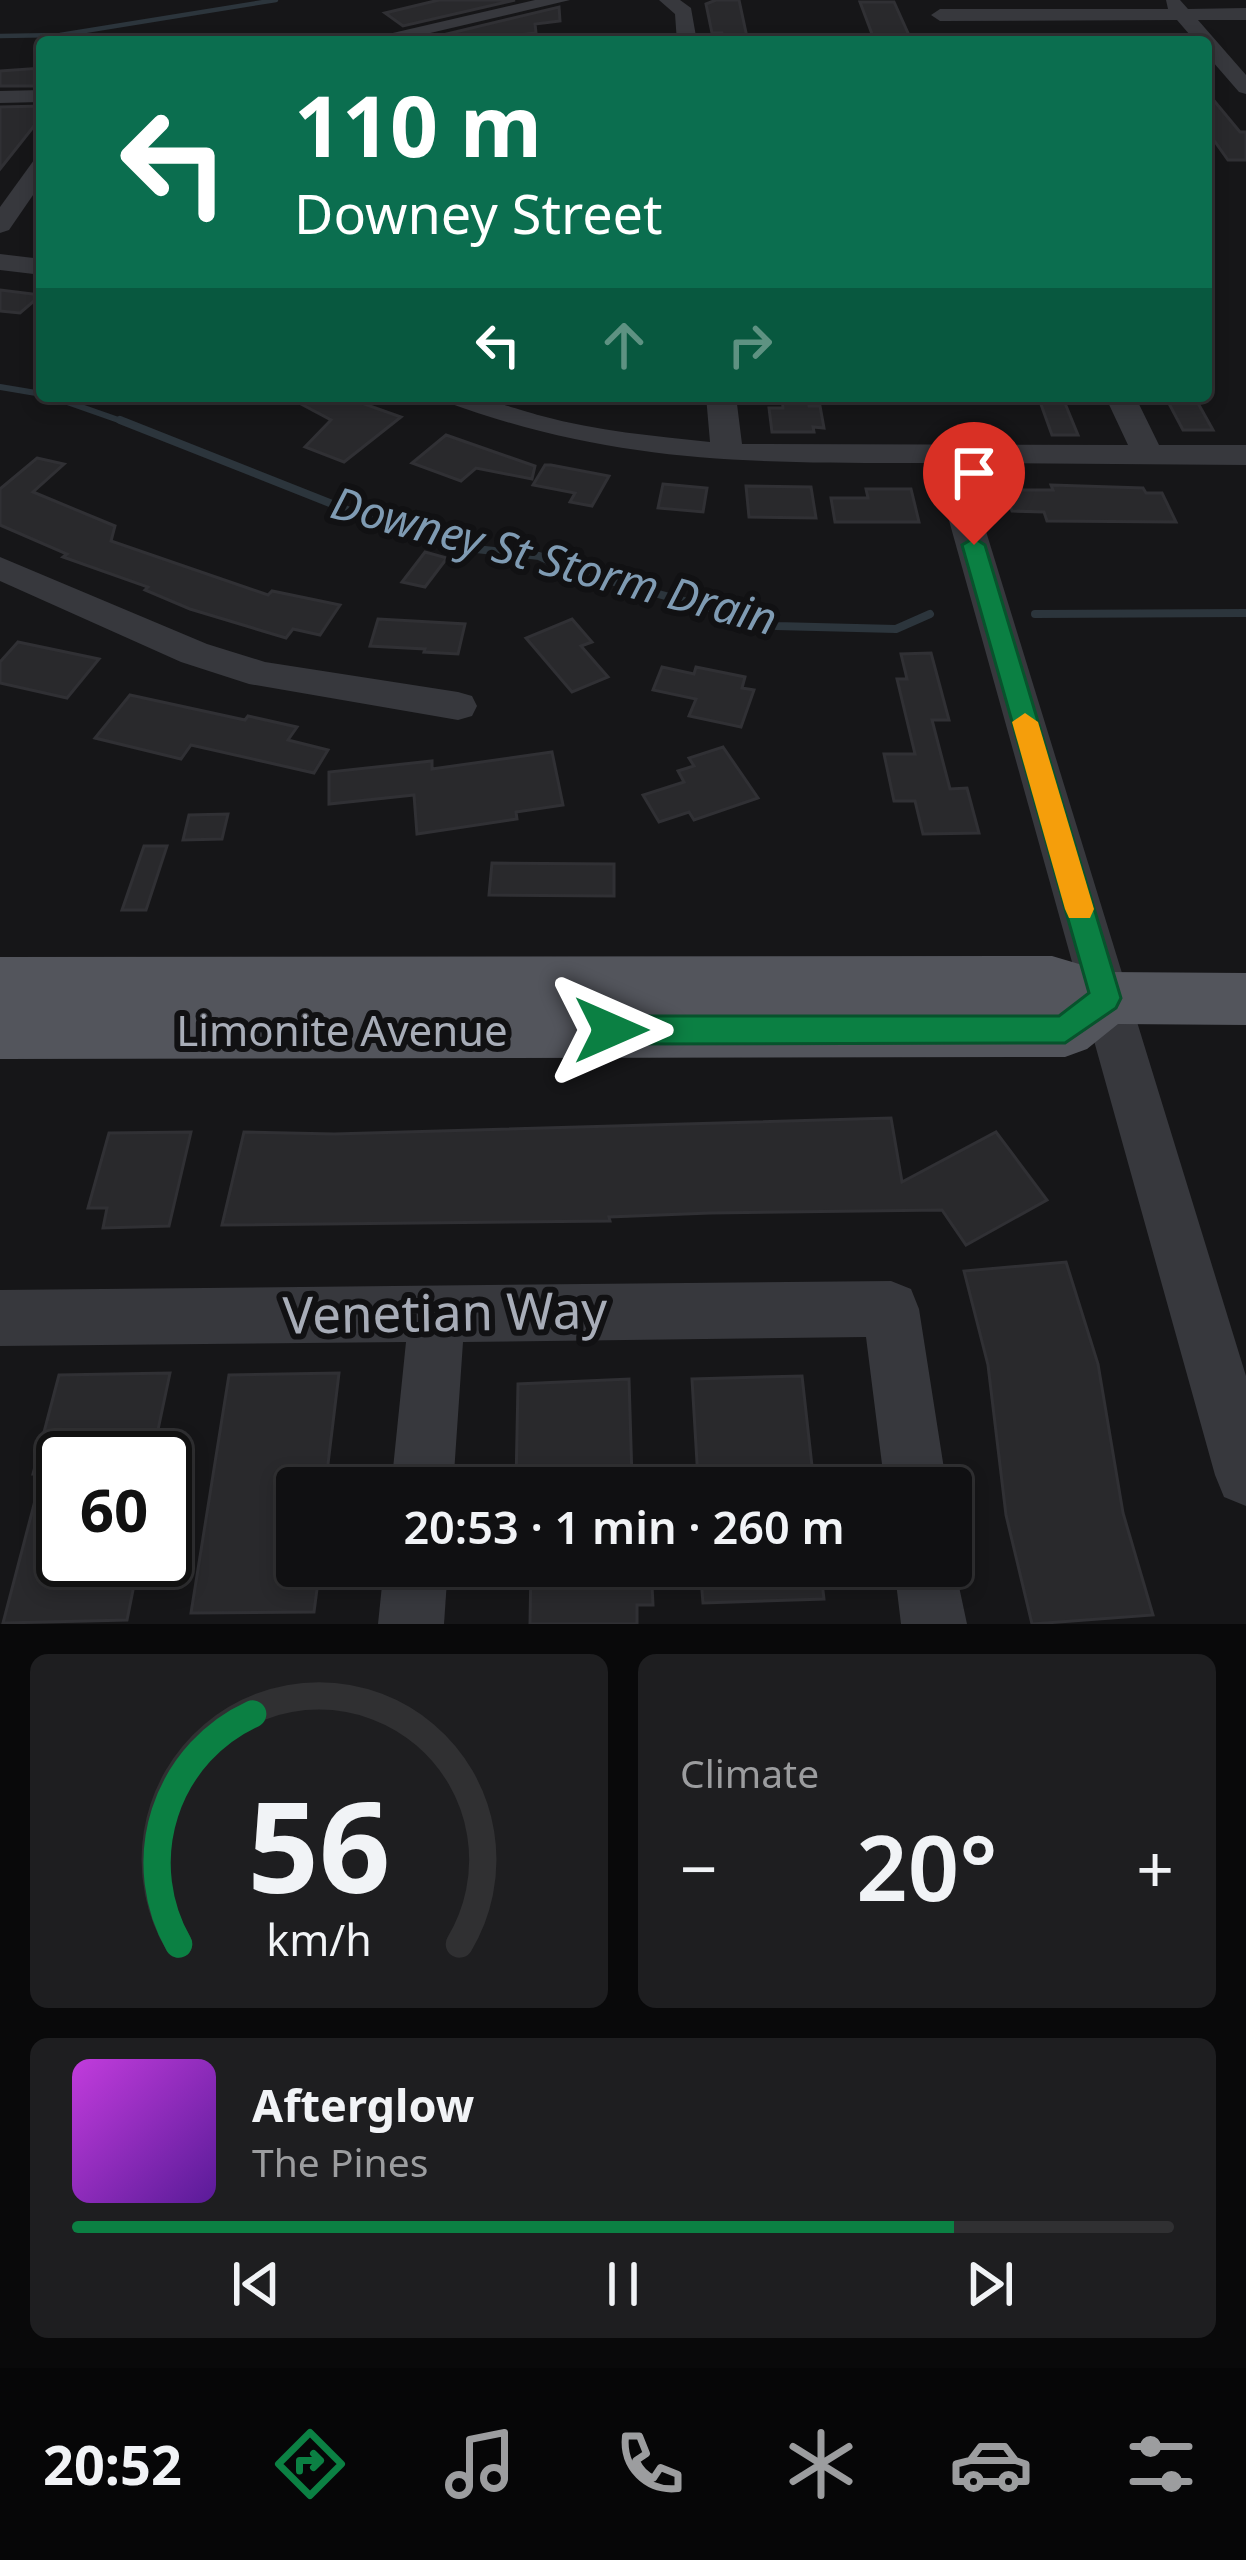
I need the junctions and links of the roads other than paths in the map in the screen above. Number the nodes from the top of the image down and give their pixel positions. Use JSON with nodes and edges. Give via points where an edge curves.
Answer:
{"nodes":[{"id":1,"x":561,"y":0,"type":"edge"},
{"id":2,"x":668,"y":0,"type":"edge"},
{"id":3,"x":1176,"y":7,"type":"edge"},
{"id":4,"x":937,"y":8,"type":"edge"},
{"id":5,"x":1246,"y":14,"type":"edge"},
{"id":6,"x":392,"y":36,"type":"edge"},
{"id":7,"x":686,"y":36,"type":"edge"},
{"id":8,"x":950,"y":36,"type":"edge"},
{"id":9,"x":1201,"y":36,"type":"edge"},
{"id":10,"x":1212,"y":49,"type":"edge"},
{"id":11,"x":1246,"y":88,"type":"edge"},
{"id":12,"x":36,"y":96,"type":"edge"},
{"id":13,"x":0,"y":97,"type":"edge"},
{"id":14,"x":36,"y":174,"type":"edge"},
{"id":15,"x":0,"y":225,"type":"edge"},
{"id":16,"x":0,"y":262,"type":"edge"},
{"id":17,"x":36,"y":266,"type":"edge"},
{"id":18,"x":474,"y":402,"type":"edge"},
{"id":19,"x":722,"y":402,"type":"edge"},
{"id":20,"x":1123,"y":402,"type":"edge"},
{"id":21,"x":727,"y":453,"type":"junction"},
{"id":22,"x":947,"y":454,"type":"junction"},
{"id":23,"x":1148,"y":455,"type":"junction"},
{"id":24,"x":1246,"y":455,"type":"edge"},
{"id":25,"x":0,"y":568,"type":"edge"},
{"id":26,"x":458,"y":706,"type":"dead end"},
{"id":27,"x":0,"y":983,"type":"edge"},
{"id":28,"x":1106,"y":998,"type":"junction"},
{"id":29,"x":1246,"y":999,"type":"edge"},
{"id":30,"x":0,"y":1032,"type":"edge"},
{"id":31,"x":437,"y":1313,"type":"junction"},
{"id":32,"x":1,"y":1321,"type":"edge"},
{"id":33,"x":424,"y":1467,"type":"edge"},
{"id":34,"x":913,"y":1467,"type":"edge"},
{"id":35,"x":1246,"y":1475,"type":"edge"},
{"id":36,"x":414,"y":1587,"type":"edge"},
{"id":37,"x":929,"y":1587,"type":"edge"},
{"id":38,"x":411,"y":1624,"type":"edge"},
{"id":39,"x":934,"y":1624,"type":"edge"}],
"edges":[{"from":1,"to":6,"type":"street"},
{"from":2,"to":7,"type":"street","via":[[684,12]]},
{"from":3,"to":4,"type":"street"},
{"from":3,"to":5,"type":"street"},
{"from":3,"to":9,"type":"street"},
{"from":4,"to":8,"type":"street"},
{"from":10,"to":11,"type":"street"},
{"from":12,"to":13,"type":"street"},
{"from":14,"to":15,"type":"street"},
{"from":16,"to":17,"type":"street"},
{"from":18,"to":21,"type":"street","via":[[536,424]]},
{"from":19,"to":21,"type":"street"},
{"from":20,"to":23,"type":"street"},
{"from":21,"to":22,"type":"street"},
{"from":22,"to":23,"type":"street"},
{"from":22,"to":28,"type":"street"},
{"from":23,"to":24,"type":"street"},
{"from":25,"to":26,"type":"street","via":[[262,675]]},
{"from":27,"to":28,"type":"main road","name":"Limonite Avenue","via":[[986,981],[1052,982]]},
{"from":28,"to":29,"type":"main road","name":"Limonite Avenue"},
{"from":28,"to":30,"type":"main road","name":"Limonite Avenue","via":[[1065,1030]]},
{"from":28,"to":35,"type":"street"},
{"from":31,"to":32,"type":"street","name":"Venetian Way"},
{"from":31,"to":33,"type":"street"},
{"from":31,"to":34,"type":"street","name":"Venetian Way","via":[[891,1309]]},
{"from":36,"to":38,"type":"street"},
{"from":37,"to":39,"type":"street"}]}
